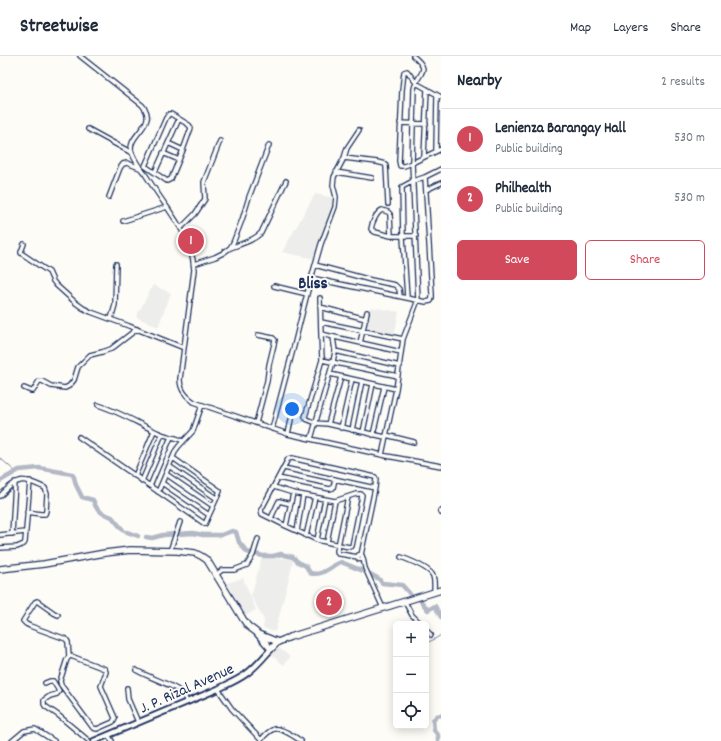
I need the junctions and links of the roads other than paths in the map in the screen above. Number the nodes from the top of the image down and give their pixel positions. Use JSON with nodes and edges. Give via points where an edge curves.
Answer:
{"nodes":[{"id":1,"x":80,"y":56,"type":"edge"},
{"id":2,"x":413,"y":56,"type":"edge"},
{"id":3,"x":416,"y":83,"type":"junction"},
{"id":4,"x":427,"y":89,"type":"junction"},
{"id":5,"x":439,"y":96,"type":"edge"},
{"id":6,"x":179,"y":119,"type":"junction"},
{"id":7,"x":400,"y":123,"type":"junction"},
{"id":8,"x":413,"y":123,"type":"junction"},
{"id":9,"x":426,"y":124,"type":"junction"},
{"id":10,"x":88,"y":129,"type":"dead end"},
{"id":11,"x":359,"y":130,"type":"dead end"},
{"id":12,"x":220,"y":141,"type":"dead end"},
{"id":13,"x":168,"y":143,"type":"junction"},
{"id":14,"x":269,"y":146,"type":"dead end"},
{"id":15,"x":441,"y":149,"type":"edge"},
{"id":16,"x":183,"y":150,"type":"junction"},
{"id":17,"x":436,"y":151,"type":"junction"},
{"id":18,"x":132,"y":153,"type":"junction"},
{"id":19,"x":164,"y":153,"type":"junction"},
{"id":20,"x":424,"y":157,"type":"junction"},
{"id":21,"x":344,"y":158,"type":"junction"},
{"id":22,"x":179,"y":160,"type":"junction"},
{"id":23,"x":412,"y":163,"type":"junction"},
{"id":24,"x":146,"y":167,"type":"junction"},
{"id":25,"x":441,"y":169,"type":"edge"},
{"id":26,"x":142,"y":170,"type":"junction"},
{"id":27,"x":155,"y":172,"type":"junction"},
{"id":28,"x":336,"y":172,"type":"junction"},
{"id":29,"x":425,"y":177,"type":"junction"},
{"id":30,"x":372,"y":178,"type":"dead end"},
{"id":31,"x":286,"y":181,"type":"dead end"},
{"id":32,"x":413,"y":181,"type":"junction"},
{"id":33,"x":441,"y":183,"type":"edge"},
{"id":34,"x":426,"y":190,"type":"junction"},
{"id":35,"x":109,"y":197,"type":"dead end"},
{"id":36,"x":388,"y":204,"type":"dead end"},
{"id":37,"x":167,"y":207,"type":"junction"},
{"id":38,"x":123,"y":222,"type":"dead end"},
{"id":39,"x":181,"y":228,"type":"junction"},
{"id":40,"x":391,"y":236,"type":"junction"},
{"id":41,"x":416,"y":236,"type":"junction"},
{"id":42,"x":403,"y":237,"type":"junction"},
{"id":43,"x":24,"y":244,"type":"dead end"},
{"id":44,"x":230,"y":248,"type":"junction"},
{"id":45,"x":116,"y":264,"type":"dead end"},
{"id":46,"x":194,"y":264,"type":"junction"},
{"id":47,"x":314,"y":265,"type":"junction"},
{"id":48,"x":311,"y":278,"type":"junction"},
{"id":49,"x":371,"y":280,"type":"junction"},
{"id":50,"x":274,"y":286,"type":"dead end"},
{"id":51,"x":369,"y":290,"type":"junction"},
{"id":52,"x":307,"y":294,"type":"junction"},
{"id":53,"x":400,"y":296,"type":"junction"},
{"id":54,"x":407,"y":297,"type":"junction"},
{"id":55,"x":320,"y":298,"type":"dead end"},
{"id":56,"x":418,"y":300,"type":"junction"},
{"id":57,"x":320,"y":307,"type":"junction"},
{"id":58,"x":367,"y":312,"type":"dead end"},
{"id":59,"x":366,"y":319,"type":"junction"},
{"id":60,"x":111,"y":320,"type":"junction"},
{"id":61,"x":321,"y":322,"type":"junction"},
{"id":62,"x":137,"y":329,"type":"junction"},
{"id":63,"x":363,"y":331,"type":"junction"},
{"id":64,"x":321,"y":334,"type":"junction"},
{"id":65,"x":258,"y":335,"type":"dead end"},
{"id":66,"x":333,"y":337,"type":"junction"},
{"id":67,"x":403,"y":339,"type":"junction"},
{"id":68,"x":360,"y":343,"type":"junction"},
{"id":69,"x":184,"y":348,"type":"junction"},
{"id":70,"x":335,"y":351,"type":"junction"},
{"id":71,"x":401,"y":352,"type":"junction"},
{"id":72,"x":322,"y":360,"type":"junction"},
{"id":73,"x":333,"y":362,"type":"junction"},
{"id":74,"x":400,"y":366,"type":"junction"},
{"id":75,"x":330,"y":374,"type":"junction"},
{"id":76,"x":398,"y":376,"type":"junction"},
{"id":77,"x":341,"y":377,"type":"junction"},
{"id":78,"x":352,"y":379,"type":"junction"},
{"id":79,"x":362,"y":381,"type":"junction"},
{"id":80,"x":373,"y":384,"type":"junction"},
{"id":81,"x":384,"y":387,"type":"junction"},
{"id":82,"x":24,"y":388,"type":"dead end"},
{"id":83,"x":396,"y":389,"type":"junction"},
{"id":84,"x":98,"y":405,"type":"dead end"},
{"id":85,"x":202,"y":405,"type":"junction"},
{"id":86,"x":294,"y":406,"type":"dead end"},
{"id":87,"x":256,"y":423,"type":"junction"},
{"id":88,"x":316,"y":423,"type":"junction"},
{"id":89,"x":328,"y":424,"type":"junction"},
{"id":90,"x":272,"y":428,"type":"junction"},
{"id":91,"x":341,"y":428,"type":"junction"},
{"id":92,"x":352,"y":430,"type":"junction"},
{"id":93,"x":154,"y":431,"type":"junction"},
{"id":94,"x":363,"y":432,"type":"junction"},
{"id":95,"x":162,"y":434,"type":"junction"},
{"id":96,"x":288,"y":434,"type":"junction"},
{"id":97,"x":373,"y":435,"type":"junction"},
{"id":98,"x":385,"y":436,"type":"junction"},
{"id":99,"x":79,"y":437,"type":"dead end"},
{"id":100,"x":171,"y":437,"type":"junction"},
{"id":101,"x":311,"y":439,"type":"junction"},
{"id":102,"x":183,"y":441,"type":"junction"},
{"id":103,"x":414,"y":442,"type":"dead end"},
{"id":104,"x":382,"y":455,"type":"junction"},
{"id":105,"x":173,"y":458,"type":"junction"},
{"id":106,"x":169,"y":466,"type":"junction"},
{"id":107,"x":441,"y":466,"type":"edge"},
{"id":108,"x":284,"y":468,"type":"junction"},
{"id":109,"x":166,"y":474,"type":"junction"},
{"id":110,"x":135,"y":476,"type":"junction"},
{"id":111,"x":278,"y":478,"type":"junction"},
{"id":112,"x":335,"y":479,"type":"junction"},
{"id":113,"x":142,"y":480,"type":"junction"},
{"id":114,"x":30,"y":481,"type":"junction"},
{"id":115,"x":15,"y":482,"type":"junction"},
{"id":116,"x":162,"y":483,"type":"junction"},
{"id":117,"x":150,"y":486,"type":"junction"},
{"id":118,"x":274,"y":487,"type":"junction"},
{"id":119,"x":375,"y":488,"type":"junction"},
{"id":120,"x":158,"y":492,"type":"junction"},
{"id":121,"x":293,"y":493,"type":"junction"},
{"id":122,"x":303,"y":495,"type":"junction"},
{"id":123,"x":0,"y":496,"type":"edge"},
{"id":124,"x":315,"y":497,"type":"junction"},
{"id":125,"x":348,"y":497,"type":"junction"},
{"id":126,"x":216,"y":498,"type":"junction"},
{"id":127,"x":325,"y":499,"type":"junction"},
{"id":128,"x":335,"y":501,"type":"junction"},
{"id":129,"x":290,"y":504,"type":"junction"},
{"id":130,"x":213,"y":506,"type":"junction"},
{"id":131,"x":27,"y":512,"type":"junction"},
{"id":132,"x":209,"y":515,"type":"junction"},
{"id":133,"x":270,"y":518,"type":"junction"},
{"id":134,"x":180,"y":522,"type":"dead end"},
{"id":135,"x":286,"y":526,"type":"junction"},
{"id":136,"x":297,"y":531,"type":"junction"},
{"id":137,"x":25,"y":532,"type":"junction"},
{"id":138,"x":12,"y":534,"type":"junction"},
{"id":139,"x":0,"y":535,"type":"edge"},
{"id":140,"x":306,"y":536,"type":"junction"},
{"id":141,"x":258,"y":539,"type":"dead end"},
{"id":142,"x":317,"y":540,"type":"junction"},
{"id":143,"x":327,"y":542,"type":"junction"},
{"id":144,"x":339,"y":545,"type":"junction"},
{"id":145,"x":0,"y":548,"type":"edge"},
{"id":146,"x":170,"y":551,"type":"junction"},
{"id":147,"x":360,"y":557,"type":"junction"},
{"id":148,"x":401,"y":557,"type":"dead end"},
{"id":149,"x":0,"y":569,"type":"edge"},
{"id":150,"x":216,"y":575,"type":"junction"},
{"id":151,"x":441,"y":590,"type":"edge"},
{"id":152,"x":434,"y":592,"type":"junction"},
{"id":153,"x":405,"y":602,"type":"junction"},
{"id":154,"x":383,"y":608,"type":"junction"},
{"id":155,"x":58,"y":614,"type":"dead end"},
{"id":156,"x":418,"y":621,"type":"edge"},
{"id":157,"x":256,"y":632,"type":"junction"},
{"id":158,"x":278,"y":642,"type":"junction"},
{"id":159,"x":271,"y":649,"type":"junction"},
{"id":160,"x":69,"y":657,"type":"junction"},
{"id":161,"x":136,"y":670,"type":"dead end"},
{"id":162,"x":46,"y":683,"type":"dead end"},
{"id":163,"x":127,"y":688,"type":"dead end"},
{"id":164,"x":218,"y":689,"type":"junction"},
{"id":165,"x":187,"y":702,"type":"junction"},
{"id":166,"x":138,"y":722,"type":"junction"},
{"id":167,"x":105,"y":726,"type":"junction"},
{"id":168,"x":108,"y":735,"type":"junction"},
{"id":169,"x":261,"y":740,"type":"edge"},
{"id":170,"x":12,"y":741,"type":"edge"},
{"id":171,"x":54,"y":741,"type":"edge"},
{"id":172,"x":89,"y":741,"type":"edge"},
{"id":173,"x":94,"y":741,"type":"edge"},
{"id":174,"x":112,"y":741,"type":"edge"},
{"id":175,"x":301,"y":741,"type":"edge"}],
"edges":[{"from":1,"to":18,"type":"street","via":[[142,105],[147,112],[145,125],[133,141]]},
{"from":2,"to":3,"type":"street","via":[[420,60],[423,67]]},
{"from":3,"to":4,"type":"street"},
{"from":3,"to":7,"type":"street","via":[[407,71],[404,72]]},
{"from":3,"to":8,"type":"street"},
{"from":4,"to":5,"type":"street"},
{"from":4,"to":9,"type":"street"},
{"from":5,"to":17,"type":"street"},
{"from":6,"to":13,"type":"street"},
{"from":6,"to":16,"type":"street","via":[[191,128]]},
{"from":6,"to":24,"type":"street","via":[[171,114],[167,116]]},
{"from":7,"to":8,"type":"street"},
{"from":7,"to":23,"type":"street","via":[[400,166]]},
{"from":8,"to":9,"type":"street"},
{"from":8,"to":23,"type":"street"},
{"from":9,"to":20,"type":"street"},
{"from":10,"to":18,"type":"street"},
{"from":11,"to":21,"type":"street","via":[[347,148]]},
{"from":12,"to":39,"type":"street","via":[[204,182],[205,200]]},
{"from":13,"to":16,"type":"street"},
{"from":13,"to":19,"type":"street"},
{"from":14,"to":44,"type":"street"},
{"from":15,"to":17,"type":"street"},
{"from":16,"to":22,"type":"street"},
{"from":17,"to":20,"type":"street"},
{"from":18,"to":26,"type":"street"},
{"from":19,"to":22,"type":"street"},
{"from":19,"to":27,"type":"street"},
{"from":20,"to":23,"type":"street"},
{"from":21,"to":28,"type":"street"},
{"from":21,"to":36,"type":"street","via":[[385,164]]},
{"from":22,"to":27,"type":"street","via":[[170,180],[167,181]]},
{"from":23,"to":32,"type":"street"},
{"from":24,"to":26,"type":"street"},
{"from":24,"to":27,"type":"street"},
{"from":25,"to":29,"type":"street"},
{"from":26,"to":35,"type":"street","via":[[128,163],[123,164]]},
{"from":26,"to":37,"type":"street"},
{"from":28,"to":30,"type":"street"},
{"from":28,"to":47,"type":"street","via":[[332,182],[336,207]]},
{"from":29,"to":32,"type":"street"},
{"from":29,"to":34,"type":"street"},
{"from":31,"to":44,"type":"street","via":[[261,233]]},
{"from":32,"to":41,"type":"street"},
{"from":32,"to":42,"type":"street","via":[[401,190]]},
{"from":33,"to":34,"type":"street"},
{"from":34,"to":56,"type":"street","via":[[432,298],[428,302]]},
{"from":37,"to":38,"type":"street"},
{"from":37,"to":39,"type":"street"},
{"from":39,"to":46,"type":"street","via":[[189,244]]},
{"from":40,"to":40,"type":"street","via":[[390,214],[380,211],[371,229]]},
{"from":40,"to":42,"type":"street"},
{"from":41,"to":42,"type":"street"},
{"from":41,"to":56,"type":"street"},
{"from":42,"to":54,"type":"street"},
{"from":43,"to":60,"type":"street","via":[[21,253],[49,272],[56,285],[76,303]]},
{"from":44,"to":46,"type":"street","via":[[215,257]]},
{"from":45,"to":60,"type":"street","via":[[115,306]]},
{"from":46,"to":69,"type":"street"},
{"from":47,"to":48,"type":"street"},
{"from":47,"to":49,"type":"street"},
{"from":48,"to":51,"type":"street"},
{"from":48,"to":52,"type":"street"},
{"from":49,"to":51,"type":"street"},
{"from":49,"to":53,"type":"street","via":[[396,285]]},
{"from":50,"to":52,"type":"street"},
{"from":51,"to":53,"type":"street"},
{"from":52,"to":90,"type":"street"},
{"from":53,"to":54,"type":"street"},
{"from":54,"to":56,"type":"street"},
{"from":55,"to":57,"type":"street"},
{"from":56,"to":67,"type":"street"},
{"from":57,"to":59,"type":"street"},
{"from":57,"to":61,"type":"street"},
{"from":58,"to":59,"type":"street"},
{"from":59,"to":63,"type":"street"},
{"from":60,"to":62,"type":"street"},
{"from":61,"to":63,"type":"street"},
{"from":61,"to":64,"type":"street"},
{"from":62,"to":69,"type":"street"},
{"from":62,"to":82,"type":"street","via":[[111,349],[90,354],[78,367],[69,386],[51,386],[42,380],[33,391]]},
{"from":63,"to":67,"type":"street"},
{"from":63,"to":68,"type":"street"},
{"from":64,"to":66,"type":"street"},
{"from":64,"to":72,"type":"street"},
{"from":65,"to":87,"type":"street","via":[[275,340]]},
{"from":66,"to":68,"type":"street"},
{"from":66,"to":70,"type":"street"},
{"from":67,"to":71,"type":"street"},
{"from":68,"to":71,"type":"street"},
{"from":69,"to":85,"type":"street","via":[[180,384],[189,399]]},
{"from":70,"to":73,"type":"street"},
{"from":70,"to":74,"type":"street"},
{"from":71,"to":74,"type":"street"},
{"from":72,"to":73,"type":"street"},
{"from":72,"to":88,"type":"street","via":[[306,417]]},
{"from":73,"to":75,"type":"street"},
{"from":73,"to":76,"type":"street"},
{"from":74,"to":76,"type":"street"},
{"from":75,"to":77,"type":"street"},
{"from":75,"to":88,"type":"street"},
{"from":76,"to":83,"type":"street"},
{"from":77,"to":78,"type":"street"},
{"from":77,"to":89,"type":"street"},
{"from":78,"to":79,"type":"street"},
{"from":78,"to":91,"type":"street"},
{"from":79,"to":80,"type":"street"},
{"from":79,"to":92,"type":"street"},
{"from":80,"to":81,"type":"street"},
{"from":80,"to":94,"type":"street"},
{"from":81,"to":83,"type":"street"},
{"from":81,"to":97,"type":"street"},
{"from":83,"to":98,"type":"street"},
{"from":84,"to":93,"type":"street","via":[[118,412]]},
{"from":85,"to":87,"type":"street"},
{"from":85,"to":102,"type":"street","via":[[193,431]]},
{"from":86,"to":96,"type":"street"},
{"from":87,"to":90,"type":"street"},
{"from":88,"to":89,"type":"street"},
{"from":88,"to":101,"type":"street"},
{"from":89,"to":91,"type":"street"},
{"from":90,"to":96,"type":"street"},
{"from":91,"to":92,"type":"street"},
{"from":92,"to":94,"type":"street"},
{"from":93,"to":95,"type":"street"},
{"from":93,"to":110,"type":"street"},
{"from":94,"to":97,"type":"street"},
{"from":95,"to":100,"type":"street"},
{"from":95,"to":113,"type":"street"},
{"from":96,"to":101,"type":"street"},
{"from":97,"to":98,"type":"street"},
{"from":98,"to":103,"type":"street"},
{"from":98,"to":104,"type":"street"},
{"from":99,"to":110,"type":"street"},
{"from":100,"to":102,"type":"street"},
{"from":100,"to":117,"type":"street"},
{"from":101,"to":104,"type":"street"},
{"from":102,"to":105,"type":"street"},
{"from":104,"to":107,"type":"street"},
{"from":105,"to":106,"type":"street"},
{"from":105,"to":126,"type":"street","via":[[220,491]]},
{"from":106,"to":109,"type":"street"},
{"from":106,"to":126,"type":"street"},
{"from":108,"to":111,"type":"street"},
{"from":108,"to":112,"type":"street"},
{"from":108,"to":119,"type":"street","via":[[287,460],[292,458],[374,476]]},
{"from":109,"to":116,"type":"street"},
{"from":109,"to":130,"type":"street"},
{"from":110,"to":113,"type":"street"},
{"from":111,"to":112,"type":"street","via":[[330,489],[333,488]]},
{"from":111,"to":118,"type":"street"},
{"from":112,"to":119,"type":"street"},
{"from":113,"to":117,"type":"street"},
{"from":114,"to":115,"type":"street"},
{"from":114,"to":131,"type":"street"},
{"from":114,"to":131,"type":"street","via":[[45,488],[46,511],[45,514]]},
{"from":115,"to":123,"type":"street"},
{"from":115,"to":138,"type":"street"},
{"from":116,"to":120,"type":"street"},
{"from":116,"to":132,"type":"street"},
{"from":117,"to":120,"type":"street"},
{"from":118,"to":121,"type":"street"},
{"from":118,"to":133,"type":"street","via":[[261,511]]},
{"from":119,"to":147,"type":"street"},
{"from":120,"to":132,"type":"street","via":[[205,524]]},
{"from":121,"to":122,"type":"street"},
{"from":121,"to":129,"type":"street"},
{"from":122,"to":124,"type":"street"},
{"from":122,"to":136,"type":"street"},
{"from":124,"to":127,"type":"street"},
{"from":124,"to":140,"type":"street"},
{"from":125,"to":128,"type":"street"},
{"from":125,"to":144,"type":"street"},
{"from":125,"to":144,"type":"street","via":[[362,495],[352,546]]},
{"from":126,"to":130,"type":"street"},
{"from":127,"to":128,"type":"street"},
{"from":127,"to":142,"type":"street"},
{"from":128,"to":143,"type":"street"},
{"from":129,"to":133,"type":"street","via":[[279,501]]},
{"from":129,"to":135,"type":"street"},
{"from":130,"to":132,"type":"street"},
{"from":131,"to":137,"type":"street"},
{"from":133,"to":135,"type":"street"},
{"from":134,"to":146,"type":"street"},
{"from":135,"to":136,"type":"street"},
{"from":136,"to":140,"type":"street"},
{"from":137,"to":138,"type":"street"},
{"from":137,"to":145,"type":"street","via":[[24,544]]},
{"from":138,"to":139,"type":"street"},
{"from":140,"to":142,"type":"street"},
{"from":141,"to":150,"type":"street","via":[[247,565],[234,570],[222,570]]},
{"from":142,"to":143,"type":"street"},
{"from":143,"to":144,"type":"street"},
{"from":144,"to":147,"type":"street","via":[[338,554]]},
{"from":146,"to":149,"type":"highway","via":[[121,551]]},
{"from":146,"to":150,"type":"highway","via":[[201,556],[207,560]]},
{"from":147,"to":154,"type":"street"},
{"from":148,"to":152,"type":"street","via":[[432,574]]},
{"from":150,"to":157,"type":"highway","via":[[242,619]]},
{"from":151,"to":152,"type":"highway"},
{"from":152,"to":153,"type":"highway"},
{"from":153,"to":154,"type":"highway"},
{"from":153,"to":156,"type":"street"},
{"from":154,"to":158,"type":"highway"},
{"from":155,"to":160,"type":"street","via":[[38,601],[23,621],[66,639]]},
{"from":157,"to":158,"type":"highway"},
{"from":157,"to":159,"type":"highway"},
{"from":158,"to":159,"type":"highway","name":"J. P. Rizal Avenue"},
{"from":159,"to":164,"type":"main road","name":"J. P. Rizal Avenue","via":[[246,674]]},
{"from":160,"to":167,"type":"street","via":[[60,681],[61,685],[93,728]]},
{"from":160,"to":167,"type":"street","via":[[105,669],[101,686],[115,718],[114,722]]},
{"from":161,"to":165,"type":"street","via":[[181,693]]},
{"from":162,"to":172,"type":"street","via":[[53,681],[59,691],[44,700],[45,706]]},
{"from":163,"to":166,"type":"street","via":[[128,698]]},
{"from":164,"to":165,"type":"main road","name":"J. P. Rizal Avenue"},
{"from":164,"to":169,"type":"street","via":[[232,709]]},
{"from":165,"to":166,"type":"main road","name":"J. P. Rizal Avenue"},
{"from":166,"to":168,"type":"main road","name":"J. P. Rizal Avenue"},
{"from":167,"to":168,"type":"street"},
{"from":168,"to":173,"type":"main road","name":"J. P. Rizal Avenue"},
{"from":168,"to":174,"type":"street"},
{"from":169,"to":175,"type":"street","via":[[276,729]]},
{"from":170,"to":171,"type":"street","via":[[24,731],[34,729]]}]}
